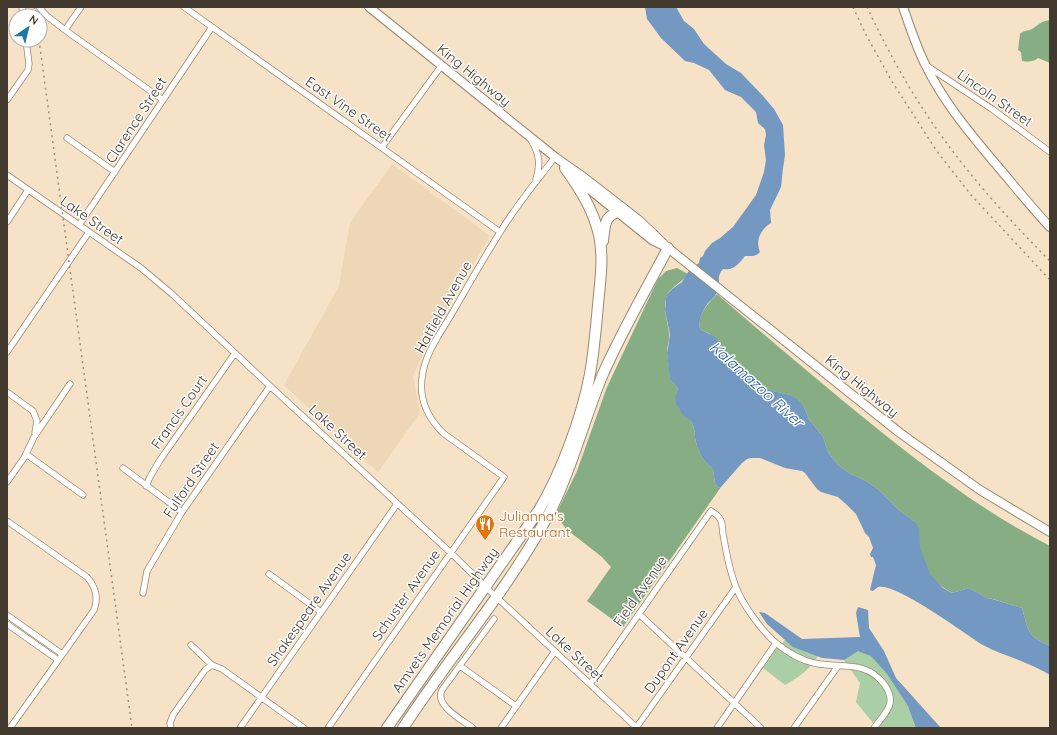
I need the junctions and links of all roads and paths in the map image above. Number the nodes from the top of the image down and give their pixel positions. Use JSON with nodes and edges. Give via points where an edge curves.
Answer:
{"nodes":[{"id":1,"x":39,"y":7,"type":"edge"},
{"id":2,"x":81,"y":7,"type":"edge"},
{"id":3,"x":184,"y":7,"type":"edge"},
{"id":4,"x":903,"y":7,"type":"edge"},
{"id":5,"x":372,"y":9,"type":"edge"},
{"id":6,"x":212,"y":26,"type":"junction"},
{"id":7,"x":65,"y":30,"type":"junction"},
{"id":8,"x":27,"y":48,"type":"edge"},
{"id":9,"x":442,"y":65,"type":"junction"},
{"id":10,"x":925,"y":65,"type":"junction"},
{"id":11,"x":7,"y":100,"type":"edge"},
{"id":12,"x":163,"y":100,"type":"junction"},
{"id":13,"x":529,"y":136,"type":"junction"},
{"id":14,"x":67,"y":138,"type":"dead end"},
{"id":15,"x":382,"y":147,"type":"junction"},
{"id":16,"x":1050,"y":152,"type":"edge"},
{"id":17,"x":555,"y":157,"type":"junction"},
{"id":18,"x":565,"y":168,"type":"junction"},
{"id":19,"x":115,"y":172,"type":"junction"},
{"id":20,"x":7,"y":175,"type":"edge"},
{"id":21,"x":535,"y":182,"type":"junction"},
{"id":22,"x":28,"y":190,"type":"junction"},
{"id":23,"x":620,"y":211,"type":"junction"},
{"id":24,"x":7,"y":222,"type":"edge"},
{"id":25,"x":79,"y":225,"type":"junction"},
{"id":26,"x":1050,"y":227,"type":"edge"},
{"id":27,"x":89,"y":232,"type":"junction"},
{"id":28,"x":500,"y":232,"type":"junction"},
{"id":29,"x":668,"y":248,"type":"junction"},
{"id":30,"x":601,"y":264,"type":"junction"},
{"id":31,"x":7,"y":352,"type":"edge"},
{"id":32,"x":235,"y":353,"type":"junction"},
{"id":33,"x":70,"y":384,"type":"dead end"},
{"id":34,"x":270,"y":386,"type":"junction"},
{"id":35,"x":7,"y":392,"type":"edge"},
{"id":36,"x":34,"y":437,"type":"junction"},
{"id":37,"x":26,"y":454,"type":"junction"},
{"id":38,"x":123,"y":468,"type":"dead end"},
{"id":39,"x":504,"y":477,"type":"joint"},
{"id":40,"x":7,"y":482,"type":"edge"},
{"id":41,"x":146,"y":486,"type":"junction"},
{"id":42,"x":83,"y":495,"type":"dead end"},
{"id":43,"x":397,"y":504,"type":"junction"},
{"id":44,"x":182,"y":512,"type":"junction"},
{"id":45,"x":7,"y":521,"type":"edge"},
{"id":46,"x":1050,"y":532,"type":"edge"},
{"id":47,"x":451,"y":552,"type":"junction"},
{"id":48,"x":269,"y":574,"type":"dead end"},
{"id":49,"x":736,"y":587,"type":"junction"},
{"id":50,"x":491,"y":592,"type":"junction"},
{"id":51,"x":143,"y":593,"type":"dead end"},
{"id":52,"x":321,"y":612,"type":"junction"},
{"id":53,"x":639,"y":614,"type":"junction"},
{"id":54,"x":7,"y":615,"type":"edge"},
{"id":55,"x":494,"y":620,"type":"dead end"},
{"id":56,"x":7,"y":624,"type":"edge"},
{"id":57,"x":776,"y":643,"type":"junction"},
{"id":58,"x":191,"y":645,"type":"dead end"},
{"id":59,"x":555,"y":651,"type":"junction"},
{"id":60,"x":62,"y":654,"type":"junction"},
{"id":61,"x":686,"y":658,"type":"junction"},
{"id":62,"x":58,"y":660,"type":"junction"},
{"id":63,"x":212,"y":664,"type":"junction"},
{"id":64,"x":460,"y":666,"type":"junction"},
{"id":65,"x":838,"y":666,"type":"junction"},
{"id":66,"x":590,"y":684,"type":"junction"},
{"id":67,"x":261,"y":698,"type":"junction"},
{"id":68,"x":734,"y":703,"type":"junction"},
{"id":69,"x":516,"y":706,"type":"junction"},
{"id":70,"x":7,"y":719,"type":"edge"},
{"id":71,"x":12,"y":726,"type":"edge"},
{"id":72,"x":170,"y":727,"type":"edge"},
{"id":73,"x":240,"y":728,"type":"edge"},
{"id":74,"x":304,"y":728,"type":"edge"},
{"id":75,"x":328,"y":728,"type":"edge"},
{"id":76,"x":387,"y":728,"type":"edge"},
{"id":77,"x":403,"y":728,"type":"edge"},
{"id":78,"x":473,"y":728,"type":"edge"},
{"id":79,"x":501,"y":728,"type":"edge"},
{"id":80,"x":636,"y":728,"type":"edge"},
{"id":81,"x":717,"y":728,"type":"edge"},
{"id":82,"x":761,"y":728,"type":"edge"},
{"id":83,"x":794,"y":728,"type":"edge"},
{"id":84,"x":874,"y":728,"type":"edge"}],
"edges":[{"from":1,"to":7,"type":"street"},
{"from":2,"to":7,"type":"street"},
{"from":3,"to":6,"type":"street","name":"East Vine Street"},
{"from":4,"to":10,"type":"main road"},
{"from":5,"to":9,"type":"main road","name":"King Highway"},
{"from":6,"to":12,"type":"street","name":"Clarence Street"},
{"from":6,"to":15,"type":"street","name":"East Vine Street"},
{"from":7,"to":12,"type":"street"},
{"from":8,"to":11,"type":"street","via":[[28,70]]},
{"from":9,"to":13,"type":"main road","name":"King Highway"},
{"from":9,"to":15,"type":"street"},
{"from":10,"to":16,"type":"street","name":"Lincoln Street","via":[[992,109]]},
{"from":10,"to":26,"type":"main road","via":[[968,132]]},
{"from":12,"to":19,"type":"street","name":"Clarence Street"},
{"from":13,"to":17,"type":"main road","name":"King Highway"},
{"from":13,"to":21,"type":"street","via":[[539,161]]},
{"from":14,"to":19,"type":"street"},
{"from":15,"to":28,"type":"street","name":"East Vine Street"},
{"from":17,"to":18,"type":"main road","name":"King Highway"},
{"from":17,"to":21,"type":"street","name":"Hatfield Avenue"},
{"from":17,"to":23,"type":"main road","name":"King Highway","via":[[582,176]]},
{"from":18,"to":23,"type":"main road","name":"King Highway"},
{"from":18,"to":30,"type":"highway","name":"Amvets Memorial Highway","via":[[592,213],[599,236]]},
{"from":19,"to":25,"type":"street","name":"Clarence Street"},
{"from":20,"to":22,"type":"street","name":"Lake Street"},
{"from":21,"to":28,"type":"street","name":"Hatfield Avenue"},
{"from":22,"to":24,"type":"street"},
{"from":22,"to":25,"type":"street","name":"Lake Street"},
{"from":23,"to":29,"type":"main road","name":"King Highway","via":[[640,221]]},
{"from":23,"to":30,"type":"highway","via":[[608,218],[605,225]]},
{"from":25,"to":27,"type":"street","name":"Lake Street"},
{"from":27,"to":31,"type":"street"},
{"from":27,"to":32,"type":"street","name":"Lake Street","via":[[158,281]]},
{"from":28,"to":39,"type":"street","name":"Hatfield Avenue","via":[[429,354],[423,368],[421,383],[424,403],[436,426]]},
{"from":29,"to":46,"type":"main road","name":"King Highway","via":[[923,450],[980,490]]},
{"from":29,"to":50,"type":"highway","name":"Amvets Memorial Highway","via":[[629,320],[604,374],[560,490],[526,552]]},
{"from":30,"to":50,"type":"highway","name":"Amvets Memorial Highway","via":[[590,375],[575,429],[552,487]]},
{"from":32,"to":34,"type":"street","name":"Lake Street"},
{"from":32,"to":41,"type":"street","name":"Francis Court","via":[[160,460]]},
{"from":33,"to":36,"type":"street"},
{"from":34,"to":43,"type":"street","name":"Lake Street"},
{"from":34,"to":44,"type":"street","name":"Fulford Street"},
{"from":35,"to":36,"type":"street","via":[[28,406],[36,415]]},
{"from":36,"to":37,"type":"street"},
{"from":37,"to":40,"type":"street"},
{"from":37,"to":42,"type":"street"},
{"from":38,"to":41,"type":"street"},
{"from":39,"to":47,"type":"street","name":"Schuster Avenue"},
{"from":41,"to":44,"type":"street"},
{"from":43,"to":47,"type":"street","name":"Lake Street"},
{"from":43,"to":52,"type":"street","name":"Shakespeare Avenue"},
{"from":44,"to":51,"type":"street","name":"Fulford Street","via":[[147,571]]},
{"from":45,"to":60,"type":"street","via":[[80,572],[90,580],[95,589],[97,601],[94,610]]},
{"from":47,"to":50,"type":"street","name":"Lake Street"},
{"from":47,"to":75,"type":"street","name":"Schuster Avenue"},
{"from":48,"to":52,"type":"street"},
{"from":49,"to":53,"type":"street","name":"Field Avenue","via":[[721,522],[711,511]]},
{"from":49,"to":57,"type":"street","via":[[750,613]]},
{"from":49,"to":61,"type":"street","name":"Dupont Avenue"},
{"from":50,"to":59,"type":"street","name":"Lake Street"},
{"from":50,"to":76,"type":"highway","name":"Amvets Memorial Highway"},
{"from":50,"to":77,"type":"highway","name":"Amvets Memorial Highway","via":[[441,663],[430,682],[429,690]]},
{"from":52,"to":67,"type":"street","name":"Shakespeare Avenue"},
{"from":53,"to":61,"type":"street"},
{"from":53,"to":66,"type":"street","name":"Field Avenue"},
{"from":54,"to":60,"type":"street"},
{"from":55,"to":64,"type":"street"},
{"from":56,"to":62,"type":"street"},
{"from":57,"to":65,"type":"street","via":[[806,661]]},
{"from":57,"to":68,"type":"street"},
{"from":58,"to":63,"type":"street"},
{"from":59,"to":66,"type":"street","name":"Lake Street"},
{"from":59,"to":69,"type":"street"},
{"from":60,"to":62,"type":"street"},
{"from":61,"to":68,"type":"street"},
{"from":61,"to":80,"type":"street","name":"Dupont Avenue"},
{"from":62,"to":71,"type":"street"},
{"from":63,"to":67,"type":"street"},
{"from":63,"to":72,"type":"street","via":[[173,715]]},
{"from":64,"to":69,"type":"street"},
{"from":64,"to":78,"type":"street","via":[[440,693],[441,701]]},
{"from":65,"to":83,"type":"street"},
{"from":65,"to":84,"type":"street","via":[[866,669],[880,678],[890,693],[890,705]]},
{"from":66,"to":80,"type":"street","name":"Lake Street"},
{"from":67,"to":73,"type":"street","name":"Shakespeare Avenue"},
{"from":67,"to":74,"type":"street"},
{"from":68,"to":81,"type":"street"},
{"from":68,"to":82,"type":"street"},
{"from":69,"to":79,"type":"street"},
{"from":70,"to":71,"type":"street"}]}
